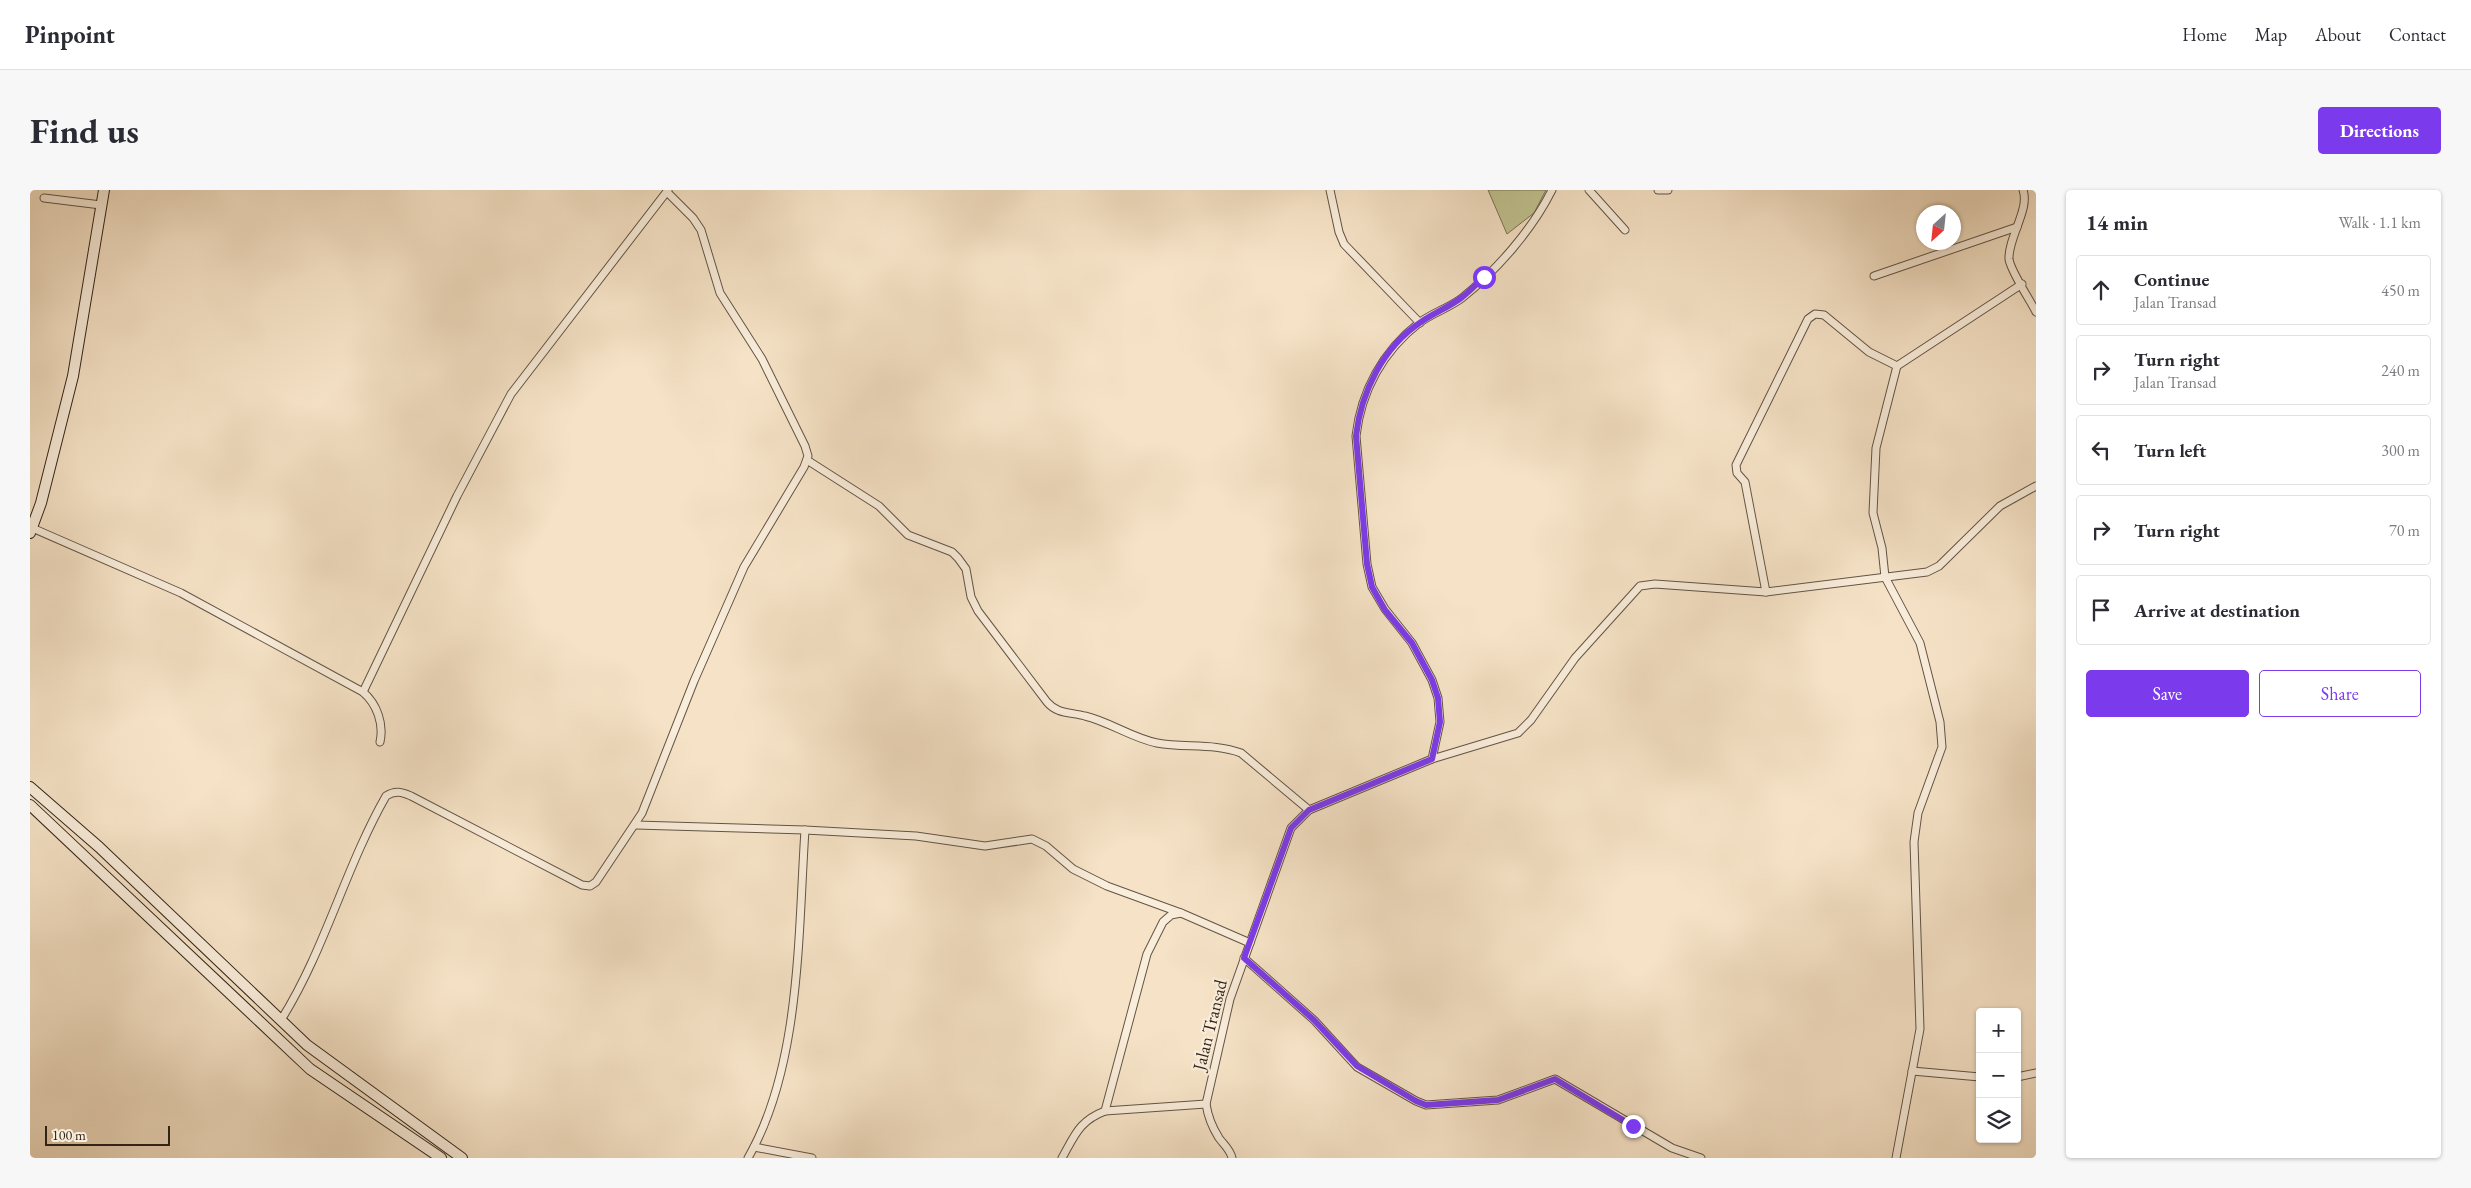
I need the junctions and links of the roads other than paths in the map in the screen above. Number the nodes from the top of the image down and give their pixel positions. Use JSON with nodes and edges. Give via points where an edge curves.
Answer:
{"nodes":[{"id":1,"x":104,"y":190,"type":"edge"},
{"id":2,"x":1330,"y":190,"type":"edge"},
{"id":3,"x":1552,"y":190,"type":"edge"},
{"id":4,"x":1590,"y":190,"type":"edge"},
{"id":5,"x":1658,"y":190,"type":"edge"},
{"id":6,"x":1668,"y":190,"type":"edge"},
{"id":7,"x":2022,"y":190,"type":"edge"},
{"id":8,"x":668,"y":191,"type":"edge"},
{"id":9,"x":44,"y":198,"type":"dead end"},
{"id":10,"x":101,"y":205,"type":"junction"},
{"id":11,"x":2016,"y":226,"type":"junction"},
{"id":12,"x":1625,"y":230,"type":"dead end"},
{"id":13,"x":1874,"y":276,"type":"dead end"},
{"id":14,"x":2022,"y":284,"type":"junction"},
{"id":15,"x":2036,"y":312,"type":"edge"},
{"id":16,"x":1420,"y":322,"type":"junction"},
{"id":17,"x":1897,"y":366,"type":"junction"},
{"id":18,"x":807,"y":460,"type":"junction"},
{"id":19,"x":2036,"y":486,"type":"edge"},
{"id":20,"x":31,"y":529,"type":"edge"},
{"id":21,"x":1885,"y":577,"type":"junction"},
{"id":22,"x":1766,"y":592,"type":"junction"},
{"id":23,"x":363,"y":692,"type":"junction"},
{"id":24,"x":380,"y":742,"type":"dead end"},
{"id":25,"x":1432,"y":759,"type":"junction"},
{"id":26,"x":30,"y":787,"type":"edge"},
{"id":27,"x":30,"y":805,"type":"edge"},
{"id":28,"x":1309,"y":810,"type":"junction"},
{"id":29,"x":636,"y":825,"type":"junction"},
{"id":30,"x":805,"y":830,"type":"junction"},
{"id":31,"x":1181,"y":912,"type":"junction"},
{"id":32,"x":1250,"y":943,"type":"junction"},
{"id":33,"x":1244,"y":958,"type":"junction"},
{"id":34,"x":281,"y":1020,"type":"junction"},
{"id":35,"x":1912,"y":1071,"type":"junction"},
{"id":36,"x":2036,"y":1073,"type":"edge"},
{"id":37,"x":2021,"y":1076,"type":"edge"},
{"id":38,"x":1976,"y":1077,"type":"edge"},
{"id":39,"x":1206,"y":1104,"type":"junction"},
{"id":40,"x":1105,"y":1111,"type":"junction"},
{"id":41,"x":754,"y":1147,"type":"junction"},
{"id":42,"x":441,"y":1158,"type":"edge"},
{"id":43,"x":462,"y":1158,"type":"edge"},
{"id":44,"x":748,"y":1158,"type":"edge"},
{"id":45,"x":812,"y":1158,"type":"edge"},
{"id":46,"x":1062,"y":1158,"type":"edge"},
{"id":47,"x":1232,"y":1158,"type":"edge"},
{"id":48,"x":1701,"y":1158,"type":"edge"},
{"id":49,"x":1896,"y":1158,"type":"edge"}],
"edges":[{"from":1,"to":10,"type":"street"},
{"from":2,"to":16,"type":"street","via":[[1344,244]]},
{"from":3,"to":16,"type":"street","via":[[1529,228],[1484,277],[1461,298]]},
{"from":4,"to":12,"type":"street"},
{"from":5,"to":6,"type":"street"},
{"from":7,"to":11,"type":"street","via":[[2025,199]]},
{"from":8,"to":18,"type":"street","via":[[701,230],[720,292],[762,359],[806,446]]},
{"from":8,"to":23,"type":"street","via":[[511,394],[457,496]]},
{"from":9,"to":10,"type":"street"},
{"from":10,"to":20,"type":"street","via":[[73,376],[41,503]]},
{"from":11,"to":13,"type":"street"},
{"from":11,"to":14,"type":"street","via":[[2010,260]]},
{"from":14,"to":15,"type":"street"},
{"from":14,"to":17,"type":"street"},
{"from":16,"to":25,"type":"street","via":[[1394,347],[1374,374],[1358,416],[1356,436],[1367,564],[1372,587],[1385,610],[1412,643],[1438,698],[1440,722]]},
{"from":17,"to":21,"type":"street","via":[[1876,448],[1873,475],[1873,513]]},
{"from":17,"to":22,"type":"street","via":[[1869,352],[1824,315],[1815,314],[1808,319],[1736,465],[1737,473],[1745,482]]},
{"from":18,"to":28,"type":"street","via":[[879,506],[908,535],[952,552],[958,558],[966,569],[978,611],[1055,710],[1087,716],[1158,743],[1241,753]]},
{"from":18,"to":29,"type":"street","via":[[744,567]]},
{"from":19,"to":21,"type":"street","via":[[2000,506],[1933,570]]},
{"from":20,"to":23,"type":"street","via":[[181,593]]},
{"from":21,"to":22,"type":"street"},
{"from":21,"to":35,"type":"street","via":[[1920,643],[1940,722],[1942,748],[1918,813],[1914,842],[1920,1029]]},
{"from":22,"to":25,"type":"street","name":"Jalan Transad","via":[[1655,584],[1640,586],[1575,658],[1518,733]]},
{"from":23,"to":24,"type":"street","via":[[377,712]]},
{"from":25,"to":28,"type":"street","name":"Jalan Transad"},
{"from":26,"to":34,"type":"street"},
{"from":27,"to":42,"type":"street","via":[[310,1069]]},
{"from":28,"to":32,"type":"street","name":"Jalan Transad","via":[[1291,828]]},
{"from":29,"to":30,"type":"street"},
{"from":29,"to":34,"type":"street","via":[[596,882],[590,886],[582,885],[411,796],[391,793],[386,796],[368,832],[299,990]]},
{"from":30,"to":31,"type":"street","via":[[916,836],[985,846],[1032,839],[1046,846],[1073,869],[1107,886]]},
{"from":30,"to":41,"type":"street","via":[[787,1045],[768,1112]]},
{"from":31,"to":32,"type":"street"},
{"from":31,"to":40,"type":"street","via":[[1172,914],[1163,922],[1147,954]]},
{"from":32,"to":33,"type":"street","name":"Jalan Transad"},
{"from":33,"to":39,"type":"street","name":"Jalan Transad","via":[[1230,999]]},
{"from":33,"to":48,"type":"street","via":[[1314,1020],[1357,1066],[1416,1101],[1426,1105],[1492,1100],[1555,1079],[1672,1148]]},
{"from":34,"to":43,"type":"street","via":[[318,1054]]},
{"from":35,"to":38,"type":"street"},
{"from":35,"to":49,"type":"street"},
{"from":36,"to":37,"type":"street"},
{"from":39,"to":40,"type":"street"},
{"from":39,"to":47,"type":"street","via":[[1208,1117]]},
{"from":40,"to":46,"type":"street","via":[[1080,1125]]},
{"from":41,"to":44,"type":"street"},
{"from":41,"to":45,"type":"street"}]}
